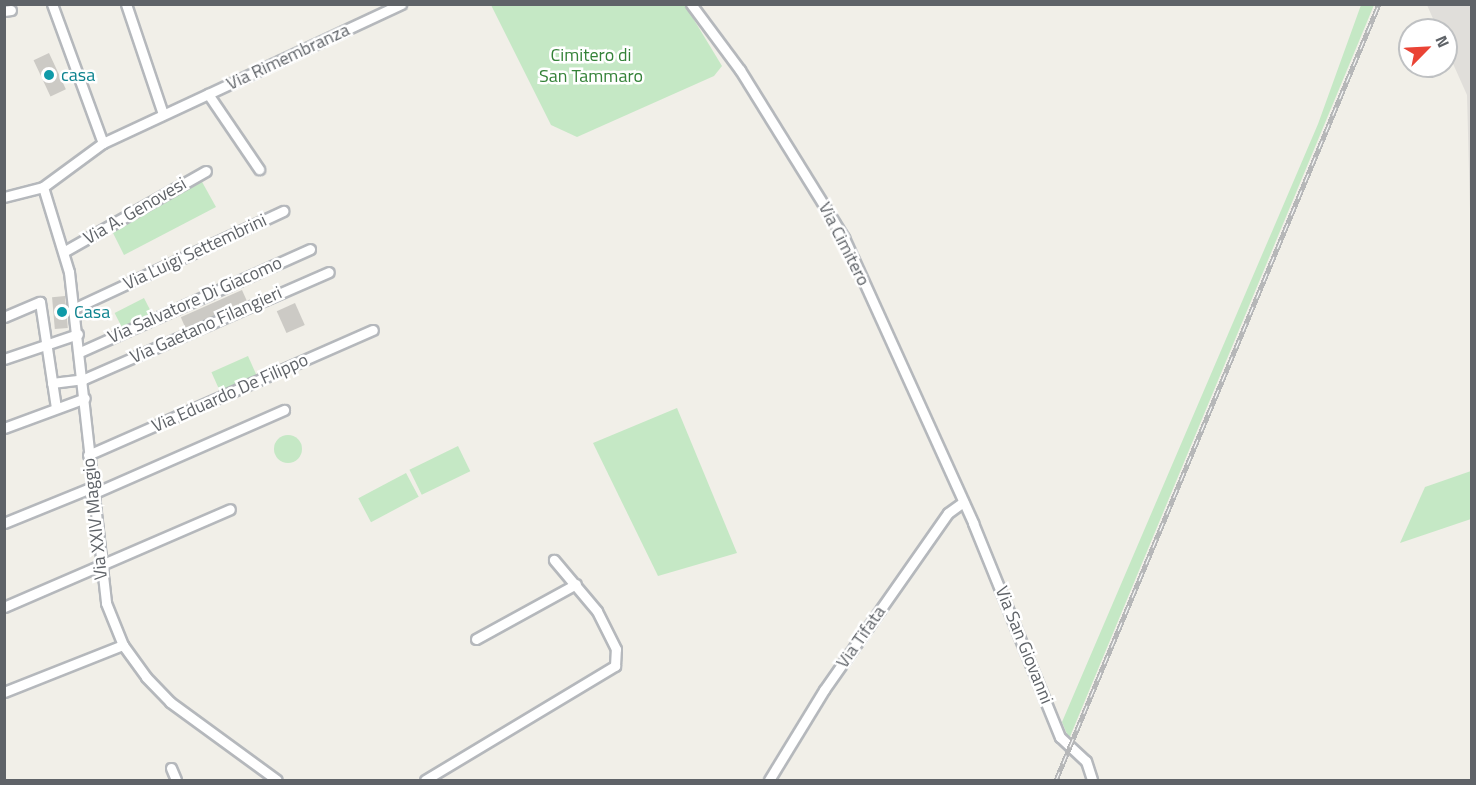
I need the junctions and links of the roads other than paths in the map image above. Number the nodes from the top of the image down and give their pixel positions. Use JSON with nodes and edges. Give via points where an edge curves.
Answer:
{"nodes":[{"id":1,"x":52,"y":4,"type":"edge"},
{"id":2,"x":126,"y":4,"type":"edge"},
{"id":3,"x":401,"y":4,"type":"edge"},
{"id":4,"x":691,"y":4,"type":"edge"},
{"id":5,"x":208,"y":94,"type":"junction"},
{"id":6,"x":163,"y":114,"type":"junction"},
{"id":7,"x":103,"y":143,"type":"junction"},
{"id":8,"x":259,"y":169,"type":"dead end"},
{"id":9,"x":206,"y":171,"type":"dead end"},
{"id":10,"x":43,"y":187,"type":"junction"},
{"id":11,"x":4,"y":197,"type":"edge"},
{"id":12,"x":283,"y":211,"type":"dead end"},
{"id":13,"x":310,"y":249,"type":"dead end"},
{"id":14,"x":65,"y":251,"type":"junction"},
{"id":15,"x":329,"y":272,"type":"dead end"},
{"id":16,"x":75,"y":308,"type":"junction"},
{"id":17,"x":4,"y":317,"type":"edge"},
{"id":18,"x":373,"y":330,"type":"dead end"},
{"id":19,"x":78,"y":334,"type":"junction"},
{"id":20,"x":46,"y":345,"type":"junction"},
{"id":21,"x":80,"y":352,"type":"junction"},
{"id":22,"x":4,"y":359,"type":"edge"},
{"id":23,"x":84,"y":379,"type":"junction"},
{"id":24,"x":52,"y":383,"type":"junction"},
{"id":25,"x":85,"y":398,"type":"junction"},
{"id":26,"x":56,"y":408,"type":"junction"},
{"id":27,"x":284,"y":410,"type":"dead end"},
{"id":28,"x":4,"y":428,"type":"edge"},
{"id":29,"x":88,"y":455,"type":"junction"},
{"id":30,"x":90,"y":491,"type":"junction"},
{"id":31,"x":963,"y":502,"type":"junction"},
{"id":32,"x":230,"y":508,"type":"dead end"},
{"id":33,"x":4,"y":523,"type":"edge"},
{"id":34,"x":554,"y":560,"type":"dead end"},
{"id":35,"x":99,"y":570,"type":"junction"},
{"id":36,"x":576,"y":584,"type":"junction"},
{"id":37,"x":4,"y":607,"type":"edge"},
{"id":38,"x":476,"y":639,"type":"dead end"},
{"id":39,"x":123,"y":645,"type":"junction"},
{"id":40,"x":4,"y":692,"type":"edge"},
{"id":41,"x":171,"y":768,"type":"dead end"},
{"id":42,"x":176,"y":780,"type":"edge"},
{"id":43,"x":274,"y":780,"type":"edge"},
{"id":44,"x":425,"y":780,"type":"edge"},
{"id":45,"x":769,"y":780,"type":"edge"},
{"id":46,"x":1092,"y":780,"type":"edge"}],
"edges":[{"from":1,"to":7,"type":"street"},
{"from":2,"to":6,"type":"street"},
{"from":3,"to":5,"type":"street","name":"Via Rimembranza"},
{"from":4,"to":31,"type":"street","name":"Via Cimitero","via":[[740,70],[844,238]]},
{"from":5,"to":6,"type":"street","name":"Via Rimembranza"},
{"from":5,"to":8,"type":"street"},
{"from":6,"to":7,"type":"street","name":"Via Rimembranza"},
{"from":7,"to":10,"type":"street","name":"Via Rimembranza"},
{"from":9,"to":14,"type":"street","name":"Via A. Genovesi"},
{"from":10,"to":11,"type":"street"},
{"from":10,"to":14,"type":"street","name":"Via XXIV Maggio"},
{"from":12,"to":16,"type":"street","name":"Via Luigi Settembrini"},
{"from":13,"to":21,"type":"street","name":"Via Salvatore Di Giacomo"},
{"from":14,"to":16,"type":"street","name":"Via XXIV Maggio"},
{"from":15,"to":23,"type":"street","name":"Via Gaetano Filangieri"},
{"from":16,"to":19,"type":"street","name":"Via XXIV Maggio"},
{"from":17,"to":20,"type":"street","via":[[40,302]]},
{"from":18,"to":29,"type":"street","name":"Via Eduardo De Filippo"},
{"from":19,"to":20,"type":"street"},
{"from":19,"to":21,"type":"street","name":"Via XXIV Maggio"},
{"from":20,"to":22,"type":"street"},
{"from":20,"to":24,"type":"street"},
{"from":21,"to":23,"type":"street","name":"Via XXIV Maggio"},
{"from":23,"to":24,"type":"street","name":"Via Gaetano Filangieri"},
{"from":23,"to":25,"type":"street","name":"Via XXIV Maggio"},
{"from":24,"to":26,"type":"street"},
{"from":25,"to":26,"type":"street"},
{"from":25,"to":29,"type":"street","name":"Via XXIV Maggio"},
{"from":26,"to":28,"type":"street"},
{"from":27,"to":30,"type":"street"},
{"from":29,"to":30,"type":"street","name":"Via XXIV Maggio"},
{"from":30,"to":33,"type":"street"},
{"from":30,"to":35,"type":"street","name":"Via XXIV Maggio"},
{"from":31,"to":45,"type":"street","name":"Via Tifata","via":[[948,513],[828,683]]},
{"from":31,"to":46,"type":"street","name":"Via San Giovanni","via":[[1060,737],[1086,761]]},
{"from":32,"to":35,"type":"street"},
{"from":34,"to":36,"type":"street"},
{"from":35,"to":37,"type":"street"},
{"from":35,"to":39,"type":"street","name":"Via XXIV Maggio"},
{"from":36,"to":38,"type":"street"},
{"from":36,"to":44,"type":"street","via":[[610,635],[615,666]]},
{"from":39,"to":40,"type":"street"},
{"from":39,"to":43,"type":"street","name":"Via XXIV Maggio","via":[[170,702]]},
{"from":41,"to":42,"type":"street"}]}
